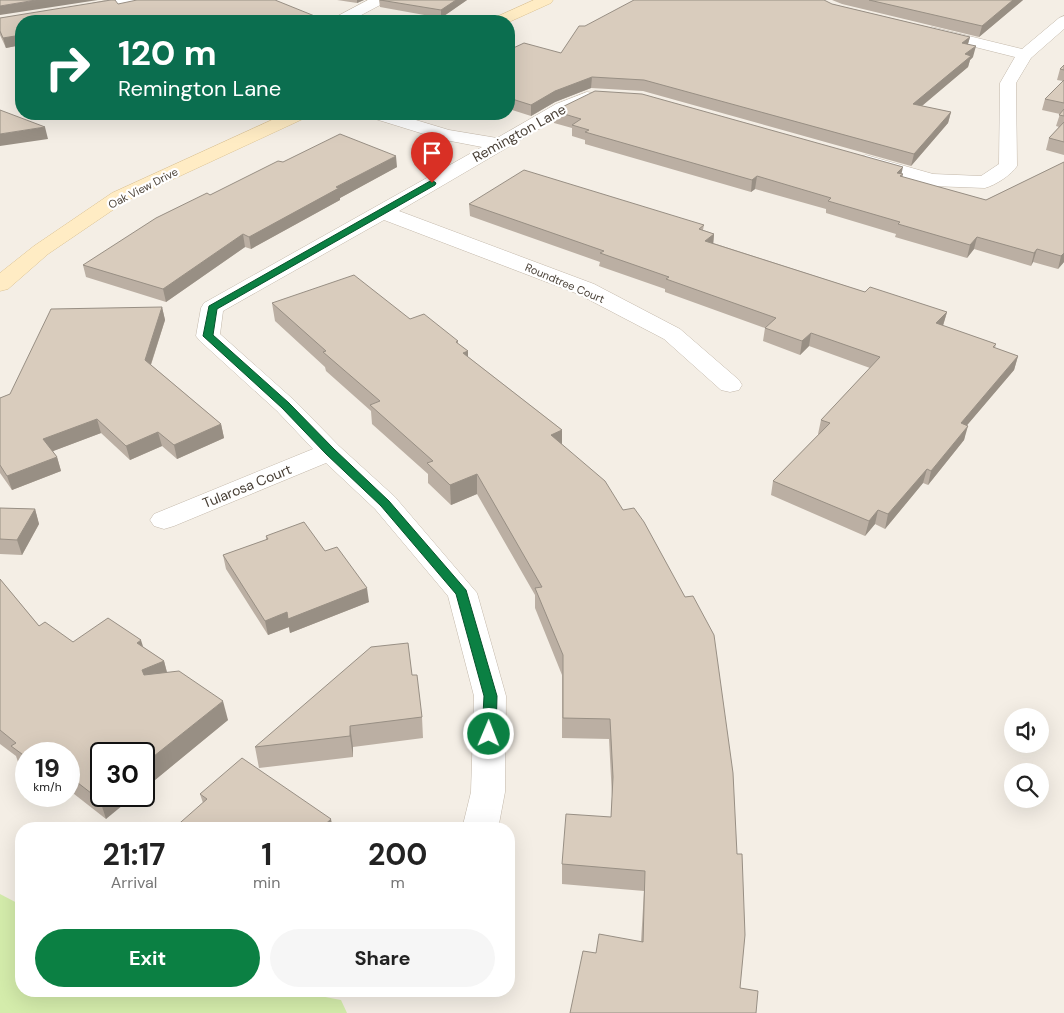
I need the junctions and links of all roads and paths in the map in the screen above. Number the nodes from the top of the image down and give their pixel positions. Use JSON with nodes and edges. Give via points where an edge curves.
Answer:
{"nodes":[{"id":1,"x":132,"y":0,"type":"edge"},
{"id":2,"x":379,"y":0,"type":"edge"},
{"id":3,"x":546,"y":0,"type":"edge"},
{"id":4,"x":64,"y":12,"type":"edge"},
{"id":5,"x":357,"y":15,"type":"edge"},
{"id":6,"x":512,"y":15,"type":"edge"},
{"id":7,"x":1064,"y":21,"type":"edge"},
{"id":8,"x":921,"y":30,"type":"edge"},
{"id":9,"x":1025,"y":55,"type":"junction"},
{"id":10,"x":609,"y":96,"type":"edge"},
{"id":11,"x":286,"y":120,"type":"edge"},
{"id":12,"x":397,"y":120,"type":"edge"},
{"id":13,"x":444,"y":120,"type":"edge"},
{"id":14,"x":457,"y":120,"type":"edge"},
{"id":15,"x":420,"y":127,"type":"junction"},
{"id":16,"x":498,"y":144,"type":"junction"},
{"id":17,"x":848,"y":156,"type":"edge"},
{"id":18,"x":383,"y":212,"type":"junction"},
{"id":19,"x":0,"y":284,"type":"edge"},
{"id":20,"x":730,"y":385,"type":"dead end"},
{"id":21,"x":330,"y":452,"type":"junction"},
{"id":22,"x":164,"y":520,"type":"dead end"},
{"id":23,"x":482,"y":822,"type":"edge"}],
"edges":[{"from":1,"to":4,"type":"street"},
{"from":2,"to":5,"type":"street"},
{"from":3,"to":6,"type":"street"},
{"from":7,"to":9,"type":"street"},
{"from":8,"to":9,"type":"street"},
{"from":9,"to":17,"type":"street","via":[[1008,83],[1008,166],[985,182],[932,180]]},
{"from":10,"to":16,"type":"street","name":"Remington Lane","via":[[592,96],[562,108]]},
{"from":11,"to":19,"type":"street","name":"Oak View Drive","via":[[119,197],[41,250]]},
{"from":12,"to":15,"type":"street"},
{"from":13,"to":15,"type":"street"},
{"from":14,"to":16,"type":"street"},
{"from":15,"to":16,"type":"street"},
{"from":16,"to":18,"type":"street","name":"Remington Lane"},
{"from":18,"to":20,"type":"street","name":"Roundtree Court","via":[[586,289],[672,334]]},
{"from":18,"to":21,"type":"street","name":"Remington Lane","via":[[212,308],[208,336],[286,406]]},
{"from":21,"to":22,"type":"street","name":"Tularosa Court"},
{"from":21,"to":23,"type":"street","name":"Remington Lane","via":[[385,504],[462,593],[490,696],[488,792]]}]}
